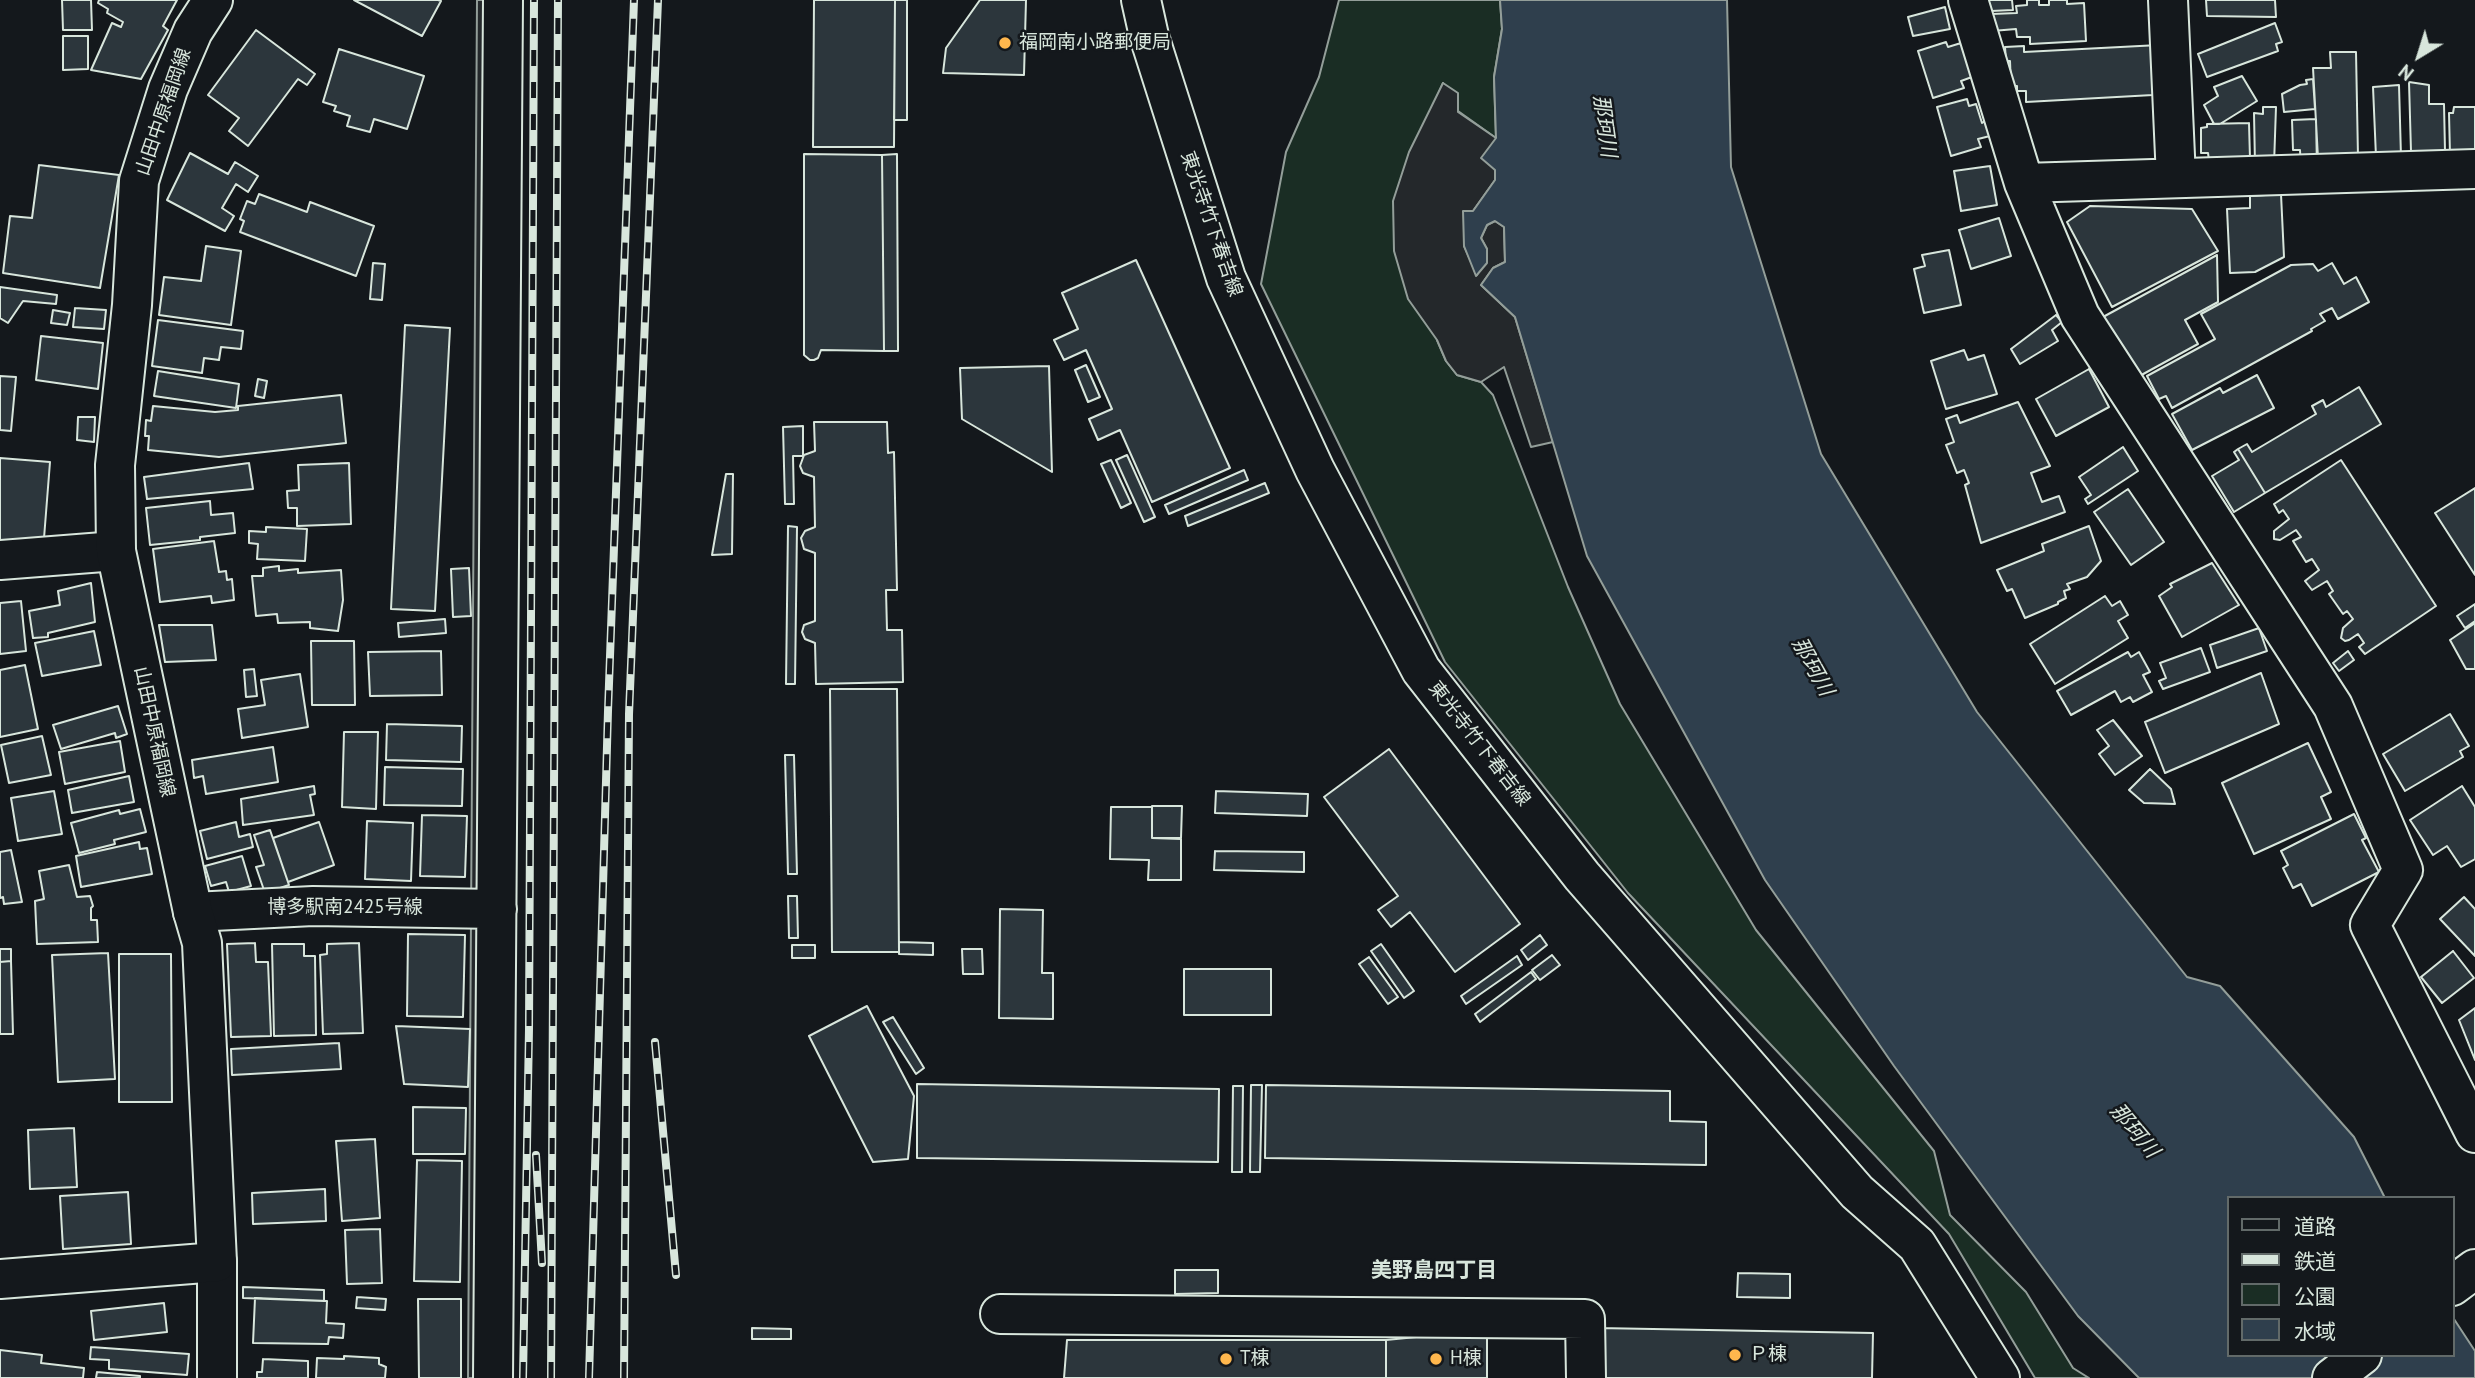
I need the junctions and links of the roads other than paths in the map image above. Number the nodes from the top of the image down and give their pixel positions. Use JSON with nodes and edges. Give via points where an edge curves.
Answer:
{"nodes":[{"id":1,"x":213,"y":0,"type":"edge"},
{"id":2,"x":503,"y":0,"type":"edge"},
{"id":3,"x":1141,"y":0,"type":"edge"},
{"id":4,"x":1968,"y":0,"type":"edge"},
{"id":5,"x":2168,"y":0,"type":"edge"},
{"id":6,"x":2475,"y":169,"type":"edge"},
{"id":7,"x":2176,"y":178,"type":"junction"},
{"id":8,"x":2024,"y":183,"type":"junction"},
{"id":9,"x":116,"y":551,"type":"junction"},
{"id":10,"x":0,"y":560,"type":"edge"},
{"id":11,"x":497,"y":909,"type":"junction"},
{"id":12,"x":193,"y":912,"type":"junction"},
{"id":13,"x":2475,"y":1133,"type":"edge"},
{"id":14,"x":217,"y":1262,"type":"junction"},
{"id":15,"x":2475,"y":1269,"type":"edge"},
{"id":16,"x":0,"y":1279,"type":"edge"},
{"id":17,"x":2454,"y":1285,"type":"edge"},
{"id":18,"x":1000,"y":1314,"type":"dead end"},
{"id":19,"x":2359,"y":1357,"type":"edge"},
{"id":20,"x":217,"y":1378,"type":"edge"},
{"id":21,"x":493,"y":1378,"type":"edge"},
{"id":22,"x":1586,"y":1378,"type":"edge"},
{"id":23,"x":2000,"y":1378,"type":"edge"},
{"id":24,"x":2332,"y":1378,"type":"edge"}],
"edges":[{"from":1,"to":9,"type":"main road","name":"山田中原福岡線","via":[[193,31],[168,89],[139,181],[115,465]]},
{"from":2,"to":11,"type":"main road"},
{"from":3,"to":23,"type":"main road","name":"東光寺竹下春吉線","via":[[1226,278],[1315,470],[1421,670],[1582,877],[1857,1192],[1917,1245]]},
{"from":4,"to":8,"type":"main road"},
{"from":5,"to":7,"type":"main road"},
{"from":6,"to":7,"type":"main road"},
{"from":7,"to":8,"type":"main road"},
{"from":8,"to":13,"type":"main road","via":[[2080,316],[2333,706],[2403,870],[2370,925]]},
{"from":9,"to":10,"type":"main road"},
{"from":9,"to":12,"type":"main road","name":"山田中原福岡線"},
{"from":11,"to":12,"type":"main road","name":"博多駅南2425号線","via":[[313,906]]},
{"from":11,"to":21,"type":"main road"},
{"from":12,"to":14,"type":"main road","name":"山田中原福岡線","via":[[202,943]]},
{"from":14,"to":16,"type":"main road"},
{"from":14,"to":20,"type":"main road","name":"山田中原福岡線"},
{"from":15,"to":17,"type":"main road"},
{"from":18,"to":22,"type":"main road","via":[[1585,1319]]},
{"from":19,"to":24,"type":"main road"}]}
